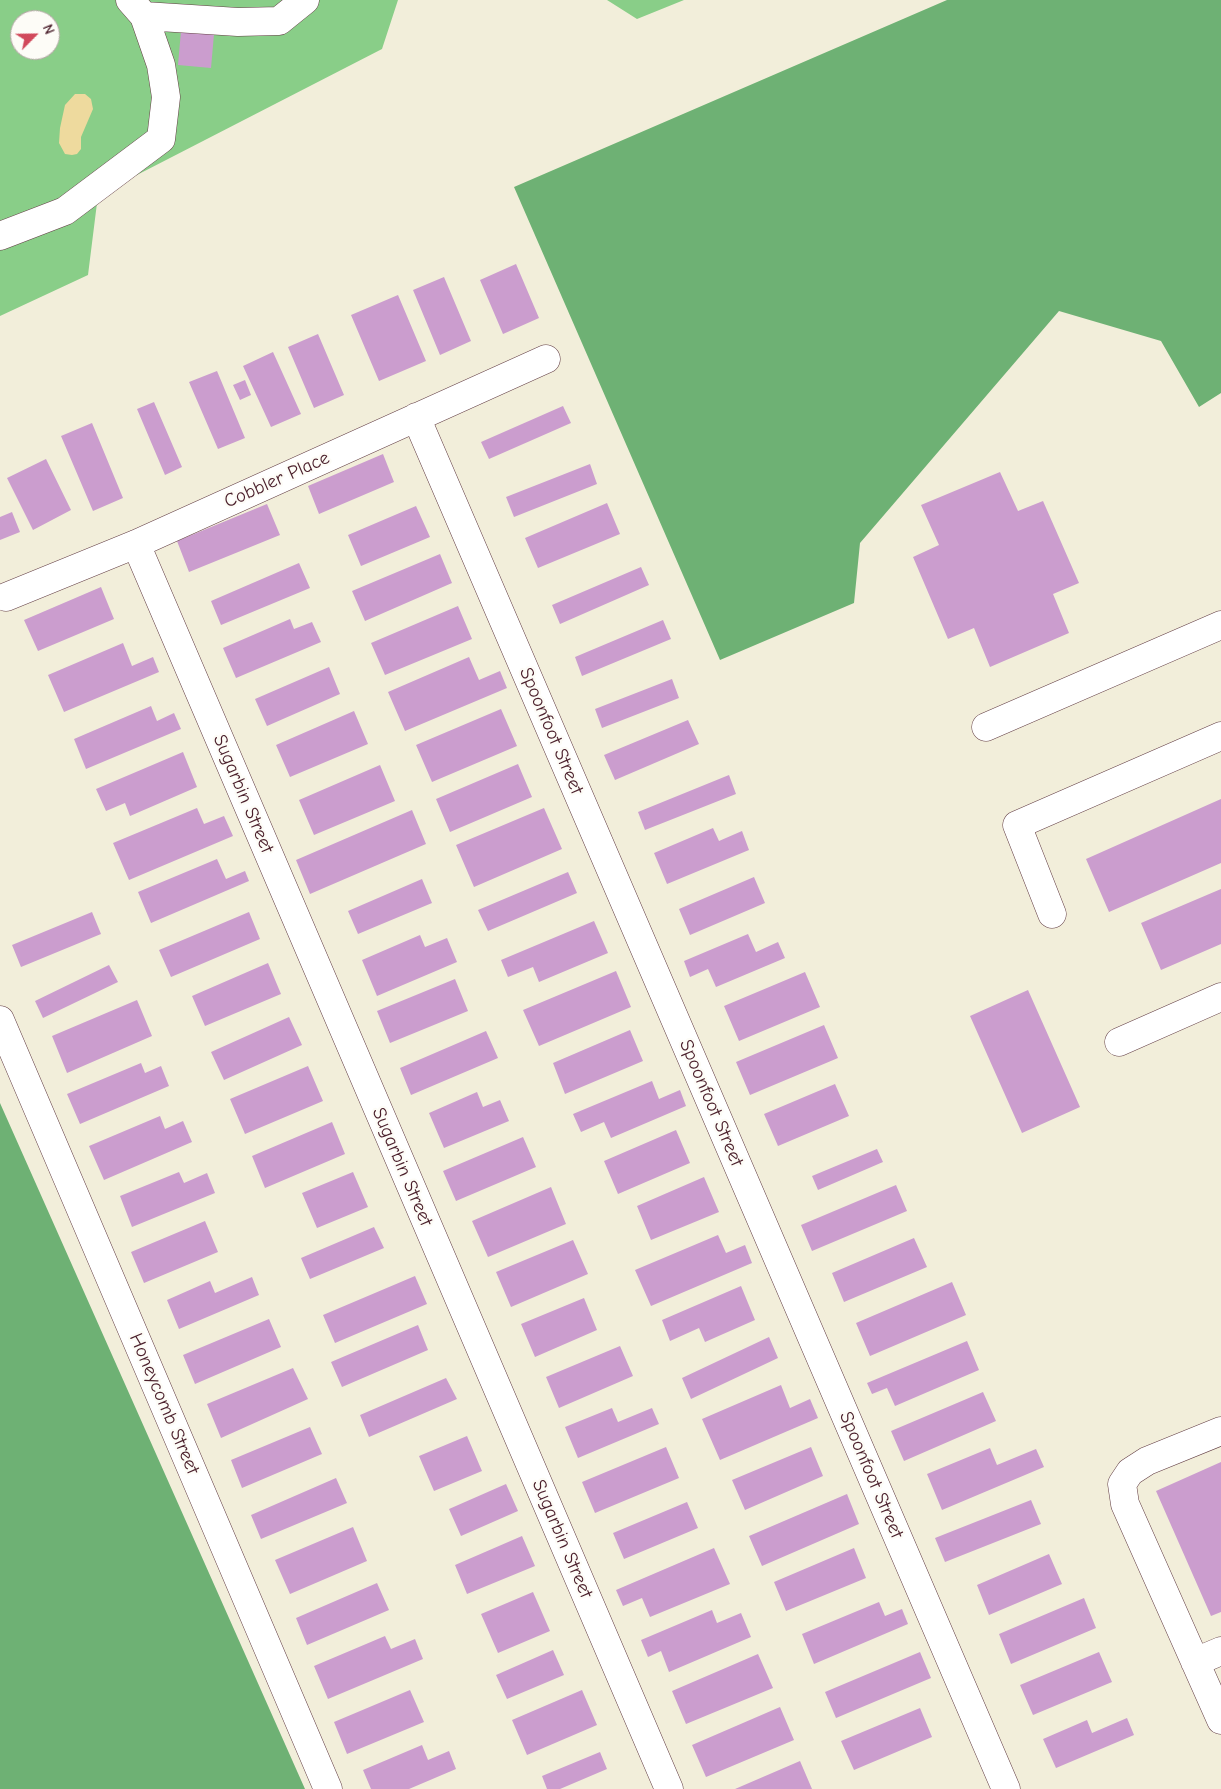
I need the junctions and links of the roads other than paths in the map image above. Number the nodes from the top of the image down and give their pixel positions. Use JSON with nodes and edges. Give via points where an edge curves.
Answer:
{"nodes":[{"id":1,"x":304,"y":0,"type":"edge"},
{"id":2,"x":137,"y":8,"type":"edge"},
{"id":3,"x":0,"y":236,"type":"edge"},
{"id":4,"x":546,"y":359,"type":"dead end"},
{"id":5,"x":416,"y":417,"type":"junction"},
{"id":6,"x":136,"y":544,"type":"junction"},
{"id":7,"x":6,"y":597,"type":"dead end"},
{"id":8,"x":1221,"y":625,"type":"edge"},
{"id":9,"x":986,"y":727,"type":"dead end"},
{"id":10,"x":1221,"y":736,"type":"edge"},
{"id":11,"x":1052,"y":914,"type":"dead end"},
{"id":12,"x":1221,"y":997,"type":"edge"},
{"id":13,"x":0,"y":1020,"type":"edge"},
{"id":14,"x":1120,"y":1042,"type":"dead end"},
{"id":15,"x":1221,"y":1431,"type":"edge"},
{"id":16,"x":1221,"y":1651,"type":"edge"},
{"id":17,"x":1195,"y":1662,"type":"junction"},
{"id":18,"x":1221,"y":1720,"type":"edge"},
{"id":19,"x":328,"y":1789,"type":"edge"},
{"id":20,"x":668,"y":1789,"type":"edge"},
{"id":21,"x":1006,"y":1789,"type":"edge"}],
"edges":[{"from":1,"to":2,"type":"lane","via":[[279,21],[238,22]]},
{"from":2,"to":3,"type":"lane","via":[[161,65],[166,97],[161,139],[65,210]]},
{"from":4,"to":5,"type":"lane","name":"Cobbler Place"},
{"from":5,"to":6,"type":"lane","name":"Cobbler Place"},
{"from":5,"to":21,"type":"lane","name":"Spoonfoot Street"},
{"from":6,"to":7,"type":"lane","name":"Cobbler Place"},
{"from":6,"to":20,"type":"lane","name":"Sugarbin Street"},
{"from":8,"to":9,"type":"lane"},
{"from":10,"to":11,"type":"lane","via":[[1017,825]]},
{"from":12,"to":14,"type":"lane"},
{"from":13,"to":19,"type":"lane","name":"Honeycomb Street"},
{"from":15,"to":17,"type":"lane","via":[[1147,1461],[1130,1472],[1122,1484],[1125,1504]]},
{"from":16,"to":17,"type":"lane"},
{"from":17,"to":18,"type":"lane"}]}
